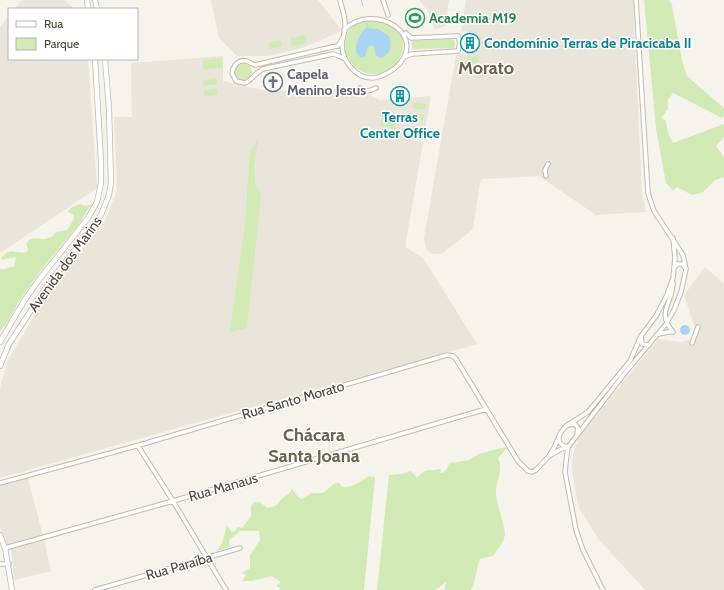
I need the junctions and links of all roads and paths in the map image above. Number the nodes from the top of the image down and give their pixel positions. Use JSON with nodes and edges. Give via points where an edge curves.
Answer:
{"nodes":[{"id":1,"x":340,"y":0,"type":"edge"},
{"id":2,"x":383,"y":0,"type":"edge"},
{"id":3,"x":636,"y":0,"type":"edge"},
{"id":4,"x":382,"y":13,"type":"dead end"},
{"id":5,"x":388,"y":15,"type":"junction"},
{"id":6,"x":357,"y":16,"type":"dead end"},
{"id":7,"x":392,"y":18,"type":"dead end"},
{"id":8,"x":396,"y":21,"type":"dead end"},
{"id":9,"x":344,"y":30,"type":"junction"},
{"id":10,"x":405,"y":32,"type":"junction"},
{"id":11,"x":342,"y":39,"type":"junction"},
{"id":12,"x":404,"y":57,"type":"junction"},
{"id":13,"x":345,"y":59,"type":"junction"},
{"id":14,"x":95,"y":60,"type":"edge"},
{"id":15,"x":105,"y":60,"type":"edge"},
{"id":16,"x":252,"y":65,"type":"junction"},
{"id":17,"x":254,"y":76,"type":"junction"},
{"id":18,"x":360,"y":88,"type":"dead end"},
{"id":19,"x":376,"y":88,"type":"dead end"},
{"id":20,"x":98,"y":92,"type":"junction"},
{"id":21,"x":108,"y":92,"type":"junction"},
{"id":22,"x":99,"y":108,"type":"junction"},
{"id":23,"x":109,"y":109,"type":"junction"},
{"id":24,"x":548,"y":164,"type":"dead end"},
{"id":25,"x":546,"y":176,"type":"dead end"},
{"id":26,"x":673,"y":238,"type":"junction"},
{"id":27,"x":686,"y":269,"type":"junction"},
{"id":28,"x":674,"y":270,"type":"junction"},
{"id":29,"x":673,"y":278,"type":"junction"},
{"id":30,"x":666,"y":324,"type":"junction"},
{"id":31,"x":698,"y":327,"type":"dead end"},
{"id":32,"x":658,"y":334,"type":"junction"},
{"id":33,"x":641,"y":336,"type":"junction"},
{"id":34,"x":0,"y":342,"type":"edge"},
{"id":35,"x":692,"y":343,"type":"dead end"},
{"id":36,"x":649,"y":345,"type":"junction"},
{"id":37,"x":0,"y":366,"type":"edge"},
{"id":38,"x":486,"y":409,"type":"junction"},
{"id":39,"x":566,"y":426,"type":"junction"},
{"id":40,"x":559,"y":435,"type":"junction"},
{"id":41,"x":576,"y":436,"type":"junction"},
{"id":42,"x":138,"y":446,"type":"junction"},
{"id":43,"x":568,"y":448,"type":"junction"},
{"id":44,"x":549,"y":456,"type":"junction"},
{"id":45,"x":0,"y":483,"type":"edge"},
{"id":46,"x":173,"y":501,"type":"junction"},
{"id":47,"x":0,"y":535,"type":"edge"},
{"id":48,"x":5,"y":548,"type":"junction"},
{"id":49,"x":240,"y":548,"type":"dead end"},
{"id":50,"x":206,"y":558,"type":"junction"},
{"id":51,"x":0,"y":564,"type":"edge"},
{"id":52,"x":9,"y":564,"type":"junction"},
{"id":53,"x":12,"y":590,"type":"edge"},
{"id":54,"x":95,"y":590,"type":"edge"},
{"id":55,"x":226,"y":590,"type":"edge"},
{"id":56,"x":603,"y":590,"type":"edge"}],
"edges":[{"from":1,"to":9,"type":"street"},
{"from":2,"to":5,"type":"street"},
{"from":3,"to":26,"type":"street","via":[[648,193],[654,211]]},
{"from":4,"to":5,"type":"street"},
{"from":5,"to":7,"type":"street"},
{"from":6,"to":9,"type":"street"},
{"from":8,"to":10,"type":"street"},
{"from":9,"to":11,"type":"street"},
{"from":10,"to":12,"type":"street","via":[[407,44]]},
{"from":10,"to":12,"type":"street","via":[[411,38],[458,36],[460,44],[458,52],[412,54]]},
{"from":11,"to":13,"type":"street"},
{"from":11,"to":16,"type":"street","via":[[338,46],[332,48]]},
{"from":12,"to":13,"type":"street","via":[[391,71],[374,78],[360,74]]},
{"from":13,"to":17,"type":"street","via":[[333,54],[263,69]]},
{"from":14,"to":20,"type":"street","name":"Avenida dos Marins"},
{"from":15,"to":21,"type":"street","name":"Avenida dos Marins"},
{"from":16,"to":17,"type":"street"},
{"from":16,"to":17,"type":"street","via":[[240,61],[235,64],[232,73],[234,78],[244,83]]},
{"from":18,"to":19,"type":"street","via":[[370,91]]},
{"from":20,"to":21,"type":"street"},
{"from":20,"to":22,"type":"street","name":"Avenida dos Marins"},
{"from":21,"to":23,"type":"street","name":"Avenida dos Marins"},
{"from":22,"to":23,"type":"street"},
{"from":22,"to":34,"type":"street","name":"Avenida dos Marins","via":[[101,183],[97,202],[88,218],[24,301]]},
{"from":23,"to":37,"type":"street","name":"Avenida dos Marins","via":[[111,182],[101,215],[45,289],[10,344]]},
{"from":24,"to":25,"type":"street"},
{"from":26,"to":27,"type":"street","via":[[684,255]]},
{"from":26,"to":28,"type":"street"},
{"from":27,"to":28,"type":"street","via":[[683,264],[679,264]]},
{"from":27,"to":30,"type":"street","via":[[677,304]]},
{"from":28,"to":29,"type":"street"},
{"from":29,"to":30,"type":"street","via":[[671,296],[665,311]]},
{"from":29,"to":33,"type":"street","via":[[665,302]]},
{"from":30,"to":32,"type":"street"},
{"from":30,"to":32,"type":"street","via":[[673,332]]},
{"from":31,"to":35,"type":"street"},
{"from":32,"to":36,"type":"street"},
{"from":33,"to":36,"type":"street","via":[[642,344]]},
{"from":33,"to":39,"type":"street","via":[[630,360],[588,412]]},
{"from":36,"to":41,"type":"street"},
{"from":38,"to":42,"type":"street","name":"Rua Santo Morato","via":[[456,359],[446,355]]},
{"from":38,"to":44,"type":"street","name":"Rua Santo Morato","via":[[518,461],[528,471],[536,470]]},
{"from":38,"to":46,"type":"street","name":"Rua Manaus"},
{"from":39,"to":40,"type":"street"},
{"from":39,"to":41,"type":"street","via":[[576,425]]},
{"from":40,"to":43,"type":"street","via":[[559,443]]},
{"from":40,"to":44,"type":"street"},
{"from":41,"to":43,"type":"street"},
{"from":42,"to":45,"type":"street","name":"Rua Santo Morato"},
{"from":42,"to":46,"type":"street"},
{"from":43,"to":44,"type":"street"},
{"from":43,"to":56,"type":"street","via":[[565,472],[576,530]]},
{"from":46,"to":48,"type":"street","name":"Rua Manaus"},
{"from":46,"to":50,"type":"street"},
{"from":47,"to":48,"type":"street"},
{"from":48,"to":52,"type":"street"},
{"from":49,"to":50,"type":"street","name":"Rua Paraíba"},
{"from":50,"to":54,"type":"street","name":"Rua Paraíba"},
{"from":50,"to":55,"type":"street"},
{"from":51,"to":52,"type":"street"},
{"from":52,"to":53,"type":"street"}]}
